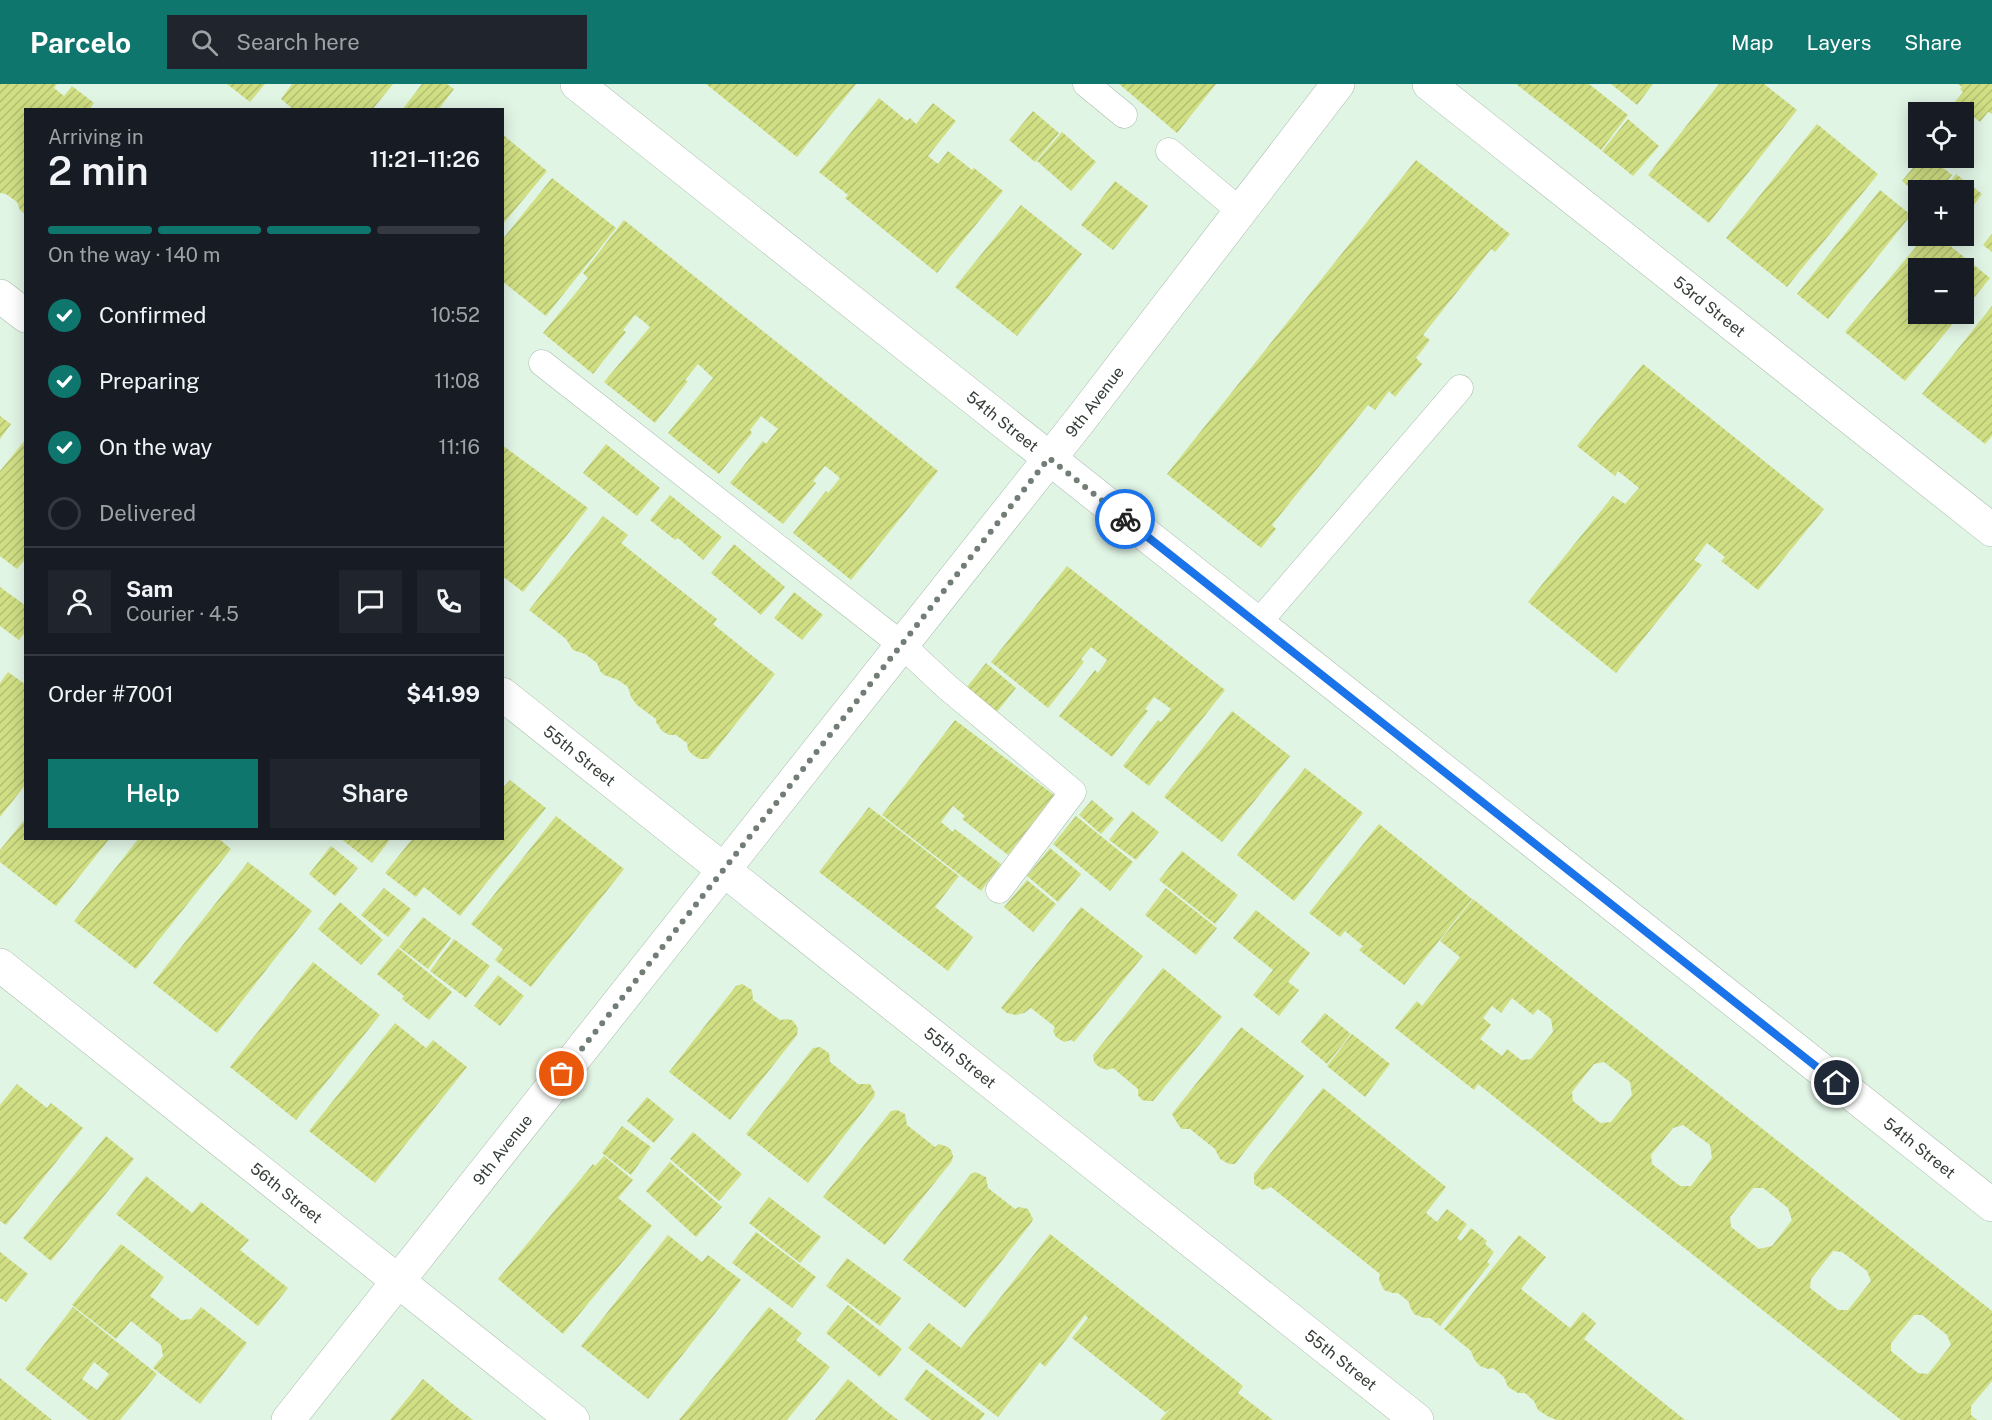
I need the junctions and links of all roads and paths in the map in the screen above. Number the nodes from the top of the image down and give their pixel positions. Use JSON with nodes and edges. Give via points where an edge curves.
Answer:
{"nodes":[{"id":1,"x":577,"y":84,"type":"edge"},
{"id":2,"x":1086,"y":84,"type":"edge"},
{"id":3,"x":1338,"y":84,"type":"edge"},
{"id":4,"x":1429,"y":84,"type":"edge"},
{"id":5,"x":1124,"y":115,"type":"dead end"},
{"id":6,"x":1169,"y":152,"type":"dead end"},
{"id":7,"x":1240,"y":211,"type":"junction"},
{"id":8,"x":0,"y":296,"type":"edge"},
{"id":9,"x":24,"y":314,"type":"edge"},
{"id":10,"x":542,"y":363,"type":"dead end"},
{"id":11,"x":1460,"y":388,"type":"dead end"},
{"id":12,"x":1049,"y":458,"type":"junction"},
{"id":13,"x":1992,"y":530,"type":"edge"},
{"id":14,"x":1258,"y":623,"type":"junction"},
{"id":15,"x":902,"y":645,"type":"junction"},
{"id":16,"x":504,"y":696,"type":"edge"},
{"id":17,"x":724,"y":870,"type":"junction"},
{"id":18,"x":999,"y":890,"type":"dead end"},
{"id":19,"x":0,"y":965,"type":"edge"},
{"id":20,"x":1992,"y":1205,"type":"edge"},
{"id":21,"x":398,"y":1281,"type":"junction"},
{"id":22,"x":288,"y":1420,"type":"edge"},
{"id":23,"x":573,"y":1420,"type":"edge"},
{"id":24,"x":1417,"y":1420,"type":"edge"}],
"edges":[{"from":1,"to":12,"type":"street","name":"54th Street"},
{"from":2,"to":5,"type":"lane"},
{"from":3,"to":7,"type":"street","name":"9th Avenue"},
{"from":4,"to":13,"type":"street","name":"53rd Street"},
{"from":6,"to":7,"type":"lane"},
{"from":7,"to":12,"type":"street","name":"9th Avenue"},
{"from":8,"to":9,"type":"street"},
{"from":10,"to":15,"type":"lane"},
{"from":11,"to":14,"type":"lane"},
{"from":12,"to":14,"type":"street","name":"54th Street"},
{"from":12,"to":15,"type":"street","name":"9th Avenue"},
{"from":14,"to":20,"type":"street","name":"54th Street"},
{"from":15,"to":17,"type":"street","name":"9th Avenue"},
{"from":15,"to":18,"type":"lane","via":[[1073,792]]},
{"from":16,"to":17,"type":"street","name":"55th Street"},
{"from":17,"to":21,"type":"street","name":"9th Avenue"},
{"from":17,"to":24,"type":"street","name":"55th Street"},
{"from":19,"to":21,"type":"street","name":"56th Street"},
{"from":21,"to":22,"type":"street","name":"9th Avenue"},
{"from":21,"to":23,"type":"street","name":"56th Street"}]}
